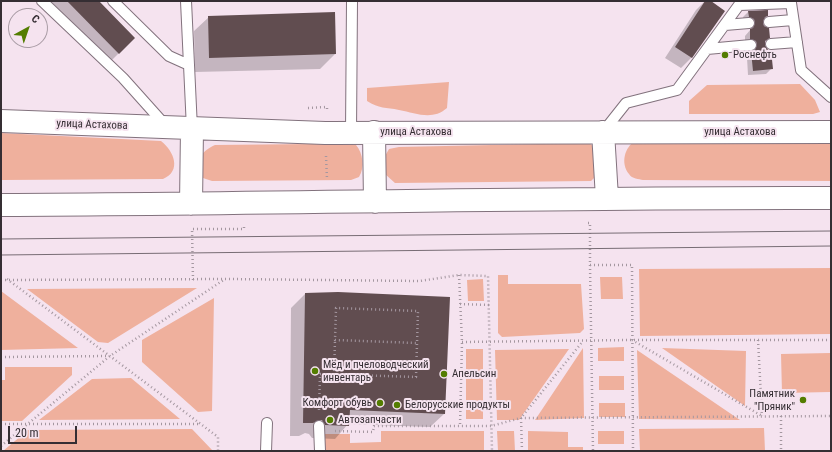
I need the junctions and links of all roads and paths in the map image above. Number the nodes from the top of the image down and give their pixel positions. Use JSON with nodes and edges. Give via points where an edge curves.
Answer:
{"nodes":[{"id":1,"x":42,"y":1,"type":"edge"},
{"id":2,"x":112,"y":1,"type":"edge"},
{"id":3,"x":186,"y":1,"type":"edge"},
{"id":4,"x":352,"y":1,"type":"edge"},
{"id":5,"x":793,"y":20,"type":"junction"},
{"id":6,"x":769,"y":22,"type":"dead end"},
{"id":7,"x":749,"y":23,"type":"dead end"},
{"id":8,"x":725,"y":25,"type":"junction"},
{"id":9,"x":797,"y":42,"type":"junction"},
{"id":10,"x":771,"y":44,"type":"dead end"},
{"id":11,"x":751,"y":46,"type":"dead end"},
{"id":12,"x":707,"y":49,"type":"junction"},
{"id":13,"x":189,"y":65,"type":"junction"},
{"id":14,"x":831,"y":97,"type":"edge"},
{"id":15,"x":1,"y":121,"type":"edge"},
{"id":16,"x":167,"y":128,"type":"junction"},
{"id":17,"x":192,"y":128,"type":"junction"},
{"id":18,"x":351,"y":132,"type":"junction"},
{"id":19,"x":374,"y":132,"type":"junction"},
{"id":20,"x":603,"y":132,"type":"junction"},
{"id":21,"x":831,"y":132,"type":"edge"},
{"id":22,"x":607,"y":198,"type":"junction"},
{"id":23,"x":831,"y":198,"type":"edge"},
{"id":24,"x":375,"y":202,"type":"junction"},
{"id":25,"x":191,"y":204,"type":"junction"},
{"id":26,"x":1,"y":205,"type":"edge"},
{"id":27,"x":582,"y":223,"type":"dead end"},
{"id":28,"x":590,"y":265,"type":"junction"},
{"id":29,"x":459,"y":275,"type":"junction"},
{"id":30,"x":226,"y":279,"type":"junction"},
{"id":31,"x":1,"y":280,"type":"edge"},
{"id":32,"x":7,"y":280,"type":"junction"},
{"id":33,"x":460,"y":304,"type":"junction"},
{"id":34,"x":490,"y":305,"type":"junction"},
{"id":35,"x":335,"y":340,"type":"junction"},
{"id":36,"x":592,"y":340,"type":"junction"},
{"id":37,"x":632,"y":340,"type":"junction"},
{"id":38,"x":758,"y":340,"type":"junction"},
{"id":39,"x":831,"y":340,"type":"edge"},
{"id":40,"x":583,"y":341,"type":"junction"},
{"id":41,"x":417,"y":342,"type":"junction"},
{"id":42,"x":462,"y":342,"type":"junction"},
{"id":43,"x":490,"y":342,"type":"junction"},
{"id":44,"x":110,"y":356,"type":"junction"},
{"id":45,"x":1,"y":357,"type":"edge"},
{"id":46,"x":334,"y":375,"type":"junction"},
{"id":47,"x":762,"y":416,"type":"junction"},
{"id":48,"x":781,"y":416,"type":"junction"},
{"id":49,"x":831,"y":416,"type":"edge"},
{"id":50,"x":593,"y":417,"type":"junction"},
{"id":51,"x":632,"y":417,"type":"junction"},
{"id":52,"x":521,"y":418,"type":"junction"},
{"id":53,"x":267,"y":423,"type":"dead end"},
{"id":54,"x":1,"y":424,"type":"edge"},
{"id":55,"x":201,"y":424,"type":"junction"},
{"id":56,"x":28,"y":425,"type":"junction"},
{"id":57,"x":460,"y":426,"type":"junction"},
{"id":58,"x":491,"y":426,"type":"junction"},
{"id":59,"x":319,"y":428,"type":"junction"},
{"id":60,"x":1,"y":446,"type":"edge"},
{"id":61,"x":218,"y":451,"type":"edge"},
{"id":62,"x":266,"y":451,"type":"edge"},
{"id":63,"x":320,"y":451,"type":"edge"},
{"id":64,"x":492,"y":451,"type":"edge"},
{"id":65,"x":522,"y":451,"type":"edge"},
{"id":66,"x":593,"y":451,"type":"edge"},
{"id":67,"x":633,"y":451,"type":"edge"},
{"id":68,"x":781,"y":451,"type":"edge"}],
"edges":[{"from":1,"to":16,"type":"lane","via":[[123,78]]},
{"from":2,"to":13,"type":"lane","via":[[169,56]]},
{"from":3,"to":13,"type":"lane"},
{"from":4,"to":18,"type":"lane"},
{"from":5,"to":6,"type":"lane"},
{"from":5,"to":8,"type":"lane","via":[[791,3],[739,5]]},
{"from":5,"to":9,"type":"lane"},
{"from":7,"to":8,"type":"lane"},
{"from":8,"to":12,"type":"lane"},
{"from":9,"to":10,"type":"lane"},
{"from":9,"to":14,"type":"lane","via":[[801,70]]},
{"from":11,"to":12,"type":"lane"},
{"from":12,"to":20,"type":"lane","via":[[677,90],[626,103]]},
{"from":13,"to":17,"type":"lane"},
{"from":15,"to":16,"type":"main road","name":"улица Астахова"},
{"from":16,"to":17,"type":"main road","name":"улица Астахова"},
{"from":17,"to":18,"type":"main road","name":"улица Астахова","via":[[270,132]]},
{"from":17,"to":25,"type":"main road"},
{"from":18,"to":19,"type":"main road","name":"улица Астахова"},
{"from":19,"to":20,"type":"main road","name":"улица Астахова"},
{"from":19,"to":24,"type":"main road"},
{"from":20,"to":21,"type":"main road","name":"улица Астахова"},
{"from":20,"to":22,"type":"main road"},
{"from":22,"to":23,"type":"main road"},
{"from":22,"to":24,"type":"main road"},
{"from":24,"to":25,"type":"main road"},
{"from":25,"to":26,"type":"main road"},
{"from":27,"to":28,"type":"path","via":[[590,223]]},
{"from":28,"to":36,"type":"path"},
{"from":28,"to":37,"type":"path","via":[[632,265]]},
{"from":29,"to":30,"type":"path","via":[[420,281]]},
{"from":29,"to":33,"type":"path"},
{"from":29,"to":34,"type":"path","via":[[488,276]]},
{"from":30,"to":32,"type":"path"},
{"from":30,"to":44,"type":"path"},
{"from":31,"to":32,"type":"path"},
{"from":32,"to":44,"type":"path"},
{"from":33,"to":34,"type":"path"},
{"from":33,"to":42,"type":"path"},
{"from":34,"to":43,"type":"path"},
{"from":35,"to":41,"type":"path"},
{"from":35,"to":41,"type":"path","via":[[336,308],[418,311]]},
{"from":35,"to":46,"type":"path"},
{"from":36,"to":37,"type":"path"},
{"from":36,"to":40,"type":"path"},
{"from":36,"to":50,"type":"path"},
{"from":37,"to":38,"type":"path"},
{"from":37,"to":47,"type":"path"},
{"from":37,"to":51,"type":"path"},
{"from":38,"to":39,"type":"path"},
{"from":38,"to":47,"type":"path"},
{"from":40,"to":43,"type":"path"},
{"from":40,"to":52,"type":"path"},
{"from":41,"to":46,"type":"path","via":[[416,377]]},
{"from":42,"to":43,"type":"path"},
{"from":42,"to":57,"type":"path"},
{"from":43,"to":58,"type":"path"},
{"from":44,"to":45,"type":"path"},
{"from":44,"to":55,"type":"path"},
{"from":44,"to":56,"type":"path"},
{"from":46,"to":59,"type":"path","via":[[320,374]]},
{"from":47,"to":48,"type":"path"},
{"from":47,"to":51,"type":"path"},
{"from":48,"to":49,"type":"path"},
{"from":48,"to":68,"type":"path"},
{"from":50,"to":51,"type":"path"},
{"from":50,"to":52,"type":"path"},
{"from":50,"to":66,"type":"path"},
{"from":51,"to":67,"type":"path"},
{"from":52,"to":58,"type":"path"},
{"from":52,"to":65,"type":"path"},
{"from":53,"to":62,"type":"lane"},
{"from":54,"to":56,"type":"path"},
{"from":55,"to":56,"type":"path"},
{"from":55,"to":61,"type":"path","via":[[218,437]]},
{"from":56,"to":60,"type":"path"},
{"from":57,"to":58,"type":"path"},
{"from":57,"to":59,"type":"path","via":[[374,426],[373,432]]},
{"from":58,"to":64,"type":"path"},
{"from":59,"to":63,"type":"lane"}]}
